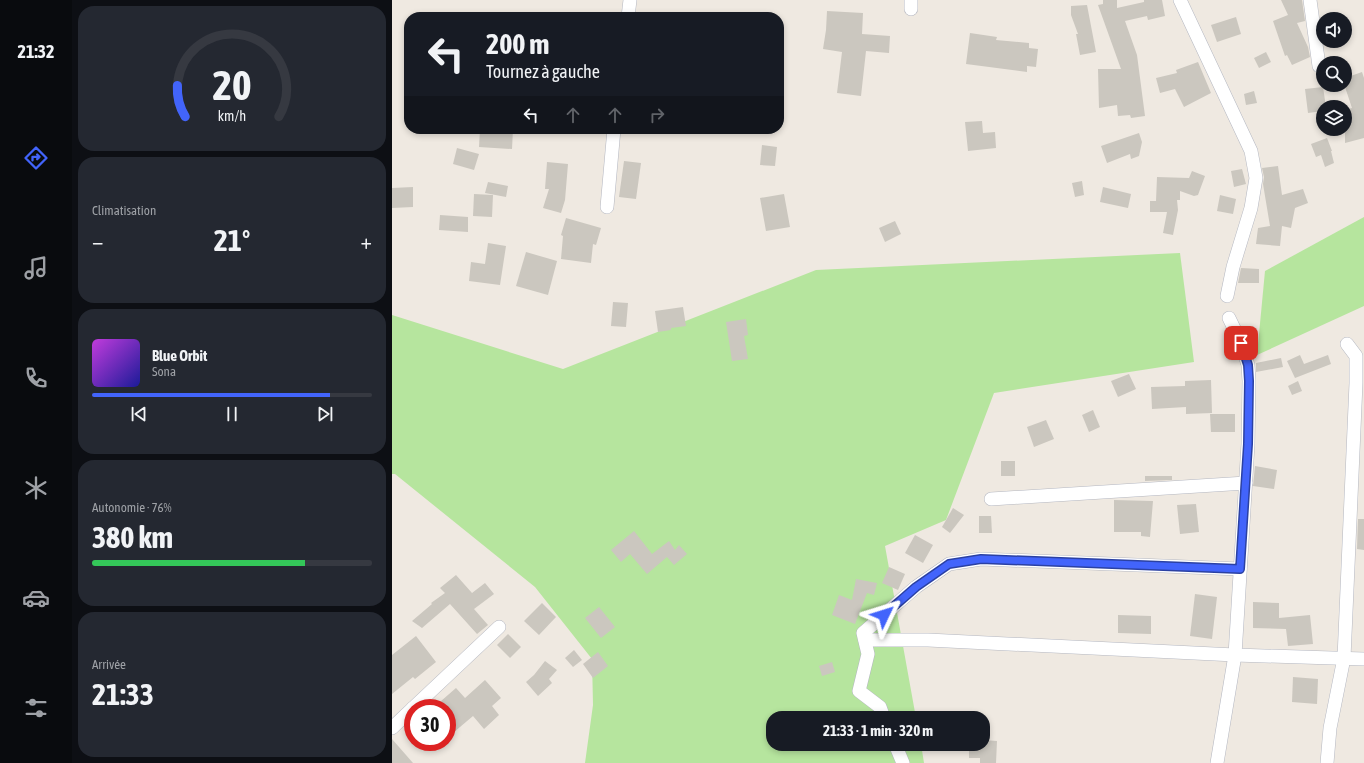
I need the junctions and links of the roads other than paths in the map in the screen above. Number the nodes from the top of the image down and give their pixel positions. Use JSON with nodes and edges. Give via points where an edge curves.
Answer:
{"nodes":[{"id":1,"x":630,"y":0,"type":"edge"},
{"id":2,"x":1180,"y":0,"type":"edge"},
{"id":3,"x":1310,"y":0,"type":"edge"},
{"id":4,"x":629,"y":12,"type":"edge"},
{"id":5,"x":1318,"y":56,"type":"edge"},
{"id":6,"x":614,"y":134,"type":"edge"},
{"id":7,"x":607,"y":207,"type":"dead end"},
{"id":8,"x":1227,"y":296,"type":"dead end"},
{"id":9,"x":1229,"y":318,"type":"dead end"},
{"id":10,"x":1347,"y":344,"type":"dead end"},
{"id":11,"x":1246,"y":483,"type":"junction"},
{"id":12,"x":992,"y":499,"type":"dead end"},
{"id":13,"x":1358,"y":500,"type":"edge"},
{"id":14,"x":1240,"y":569,"type":"junction"},
{"id":15,"x":499,"y":627,"type":"dead end"},
{"id":16,"x":864,"y":640,"type":"junction"},
{"id":17,"x":1235,"y":655,"type":"junction"},
{"id":18,"x":1344,"y":658,"type":"junction"},
{"id":19,"x":1364,"y":659,"type":"edge"},
{"id":20,"x":423,"y":699,"type":"edge"},
{"id":21,"x":881,"y":711,"type":"edge"},
{"id":22,"x":404,"y":717,"type":"edge"},
{"id":23,"x":392,"y":728,"type":"edge"},
{"id":24,"x":898,"y":751,"type":"edge"},
{"id":25,"x":903,"y":763,"type":"edge"},
{"id":26,"x":1217,"y":763,"type":"edge"},
{"id":27,"x":1327,"y":763,"type":"edge"}],
"edges":[{"from":1,"to":4,"type":"street"},
{"from":2,"to":8,"type":"street","via":[[1251,151],[1256,178],[1251,208]]},
{"from":3,"to":5,"type":"street"},
{"from":6,"to":7,"type":"street"},
{"from":9,"to":11,"type":"street","via":[[1248,365]]},
{"from":10,"to":13,"type":"street","via":[[1356,356]]},
{"from":11,"to":12,"type":"street"},
{"from":11,"to":14,"type":"street"},
{"from":13,"to":18,"type":"street"},
{"from":14,"to":16,"type":"street","via":[[981,559],[949,564],[916,587],[863,633]]},
{"from":14,"to":17,"type":"street"},
{"from":15,"to":20,"type":"street"},
{"from":16,"to":17,"type":"street","via":[[928,640]]},
{"from":16,"to":21,"type":"street","via":[[868,654],[859,691],[880,707]]},
{"from":17,"to":18,"type":"street"},
{"from":17,"to":26,"type":"street"},
{"from":18,"to":19,"type":"street"},
{"from":18,"to":27,"type":"street","via":[[1330,728]]},
{"from":22,"to":23,"type":"street"},
{"from":24,"to":25,"type":"street"}]}
